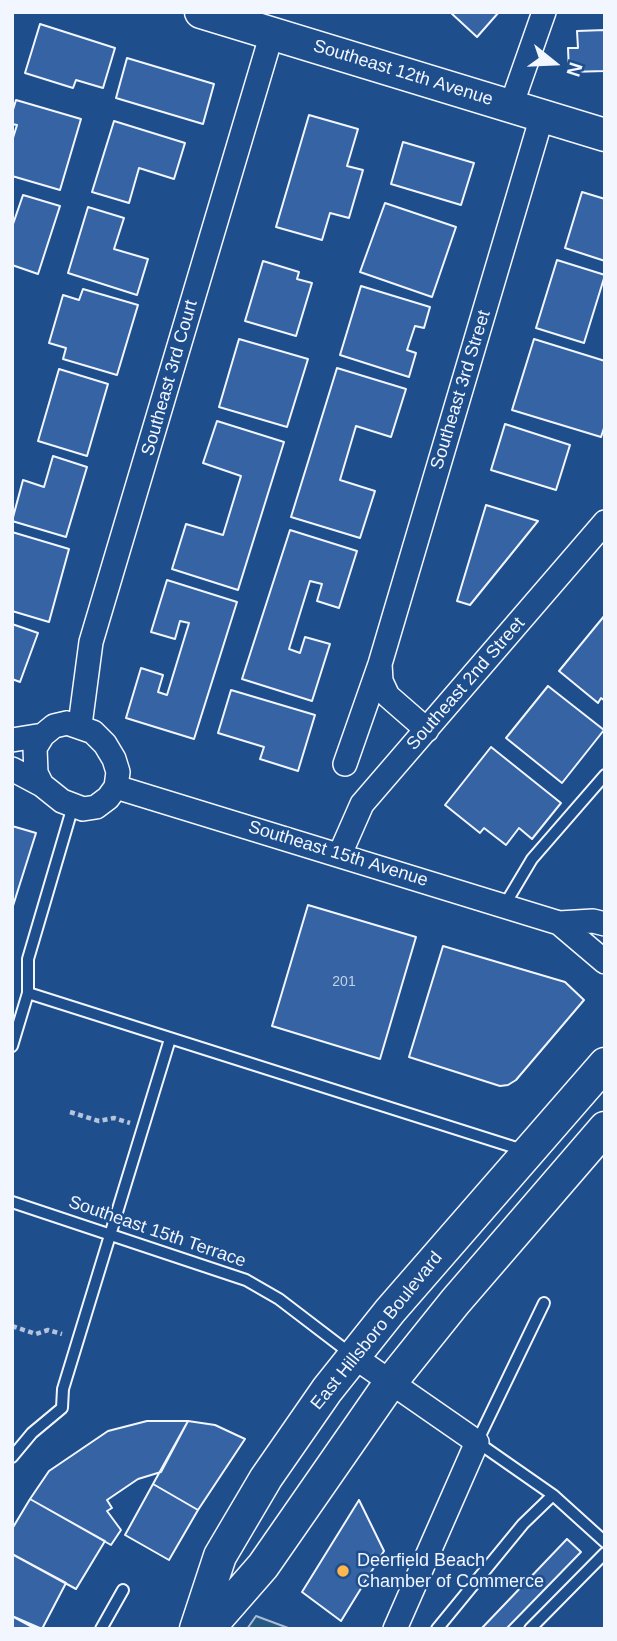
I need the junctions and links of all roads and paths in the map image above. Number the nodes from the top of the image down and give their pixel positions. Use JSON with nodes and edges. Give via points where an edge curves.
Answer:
{"nodes":[{"id":1,"x":201,"y":12,"type":"edge"},
{"id":2,"x":544,"y":12,"type":"edge"},
{"id":3,"x":272,"y":33,"type":"junction"},
{"id":4,"x":511,"y":106,"type":"junction"},
{"id":5,"x":542,"y":116,"type":"junction"},
{"id":6,"x":605,"y":135,"type":"edge"},
{"id":7,"x":605,"y":522,"type":"edge"},
{"id":8,"x":380,"y":664,"type":"junction"},
{"id":9,"x":80,"y":725,"type":"junction"},
{"id":10,"x":427,"y":730,"type":"junction"},
{"id":11,"x":43,"y":735,"type":"junction"},
{"id":12,"x":12,"y":740,"type":"edge"},
{"id":13,"x":345,"y":764,"type":"dead end"},
{"id":14,"x":12,"y":769,"type":"edge"},
{"id":15,"x":605,"y":775,"type":"edge"},
{"id":16,"x":42,"y":785,"type":"junction"},
{"id":17,"x":116,"y":787,"type":"junction"},
{"id":18,"x":73,"y":806,"type":"junction"},
{"id":19,"x":340,"y":854,"type":"junction"},
{"id":20,"x":504,"y":905,"type":"junction"},
{"id":21,"x":559,"y":923,"type":"junction"},
{"id":22,"x":605,"y":924,"type":"edge"},
{"id":23,"x":605,"y":962,"type":"edge"},
{"id":24,"x":28,"y":993,"type":"junction"},
{"id":25,"x":170,"y":1039,"type":"junction"},
{"id":26,"x":12,"y":1046,"type":"edge"},
{"id":27,"x":605,"y":1064,"type":"edge"},
{"id":28,"x":70,"y":1112,"type":"dead end"},
{"id":29,"x":143,"y":1127,"type":"junction"},
{"id":30,"x":600,"y":1132,"type":"edge"},
{"id":31,"x":528,"y":1152,"type":"junction"},
{"id":32,"x":12,"y":1202,"type":"edge"},
{"id":33,"x":111,"y":1232,"type":"junction"},
{"id":34,"x":544,"y":1303,"type":"dead end"},
{"id":35,"x":12,"y":1326,"type":"edge"},
{"id":36,"x":78,"y":1340,"type":"junction"},
{"id":37,"x":353,"y":1356,"type":"junction"},
{"id":38,"x":390,"y":1383,"type":"junction"},
{"id":39,"x":477,"y":1442,"type":"junction"},
{"id":40,"x":12,"y":1457,"type":"edge"},
{"id":41,"x":553,"y":1495,"type":"junction"},
{"id":42,"x":605,"y":1542,"type":"edge"},
{"id":43,"x":605,"y":1553,"type":"edge"},
{"id":44,"x":123,"y":1590,"type":"dead end"},
{"id":45,"x":101,"y":1629,"type":"edge"},
{"id":46,"x":196,"y":1629,"type":"edge"},
{"id":47,"x":208,"y":1629,"type":"edge"},
{"id":48,"x":395,"y":1629,"type":"edge"},
{"id":49,"x":437,"y":1629,"type":"edge"},
{"id":50,"x":530,"y":1629,"type":"edge"}],
"edges":[{"from":1,"to":3,"type":"main road","name":"Southeast 12th Avenue"},
{"from":2,"to":4,"type":"street"},
{"from":3,"to":4,"type":"main road","name":"Southeast 12th Avenue"},
{"from":3,"to":9,"type":"street","name":"Southeast 3rd Court","via":[[91,642]]},
{"from":4,"to":5,"type":"main road","name":"Southeast 12th Avenue"},
{"from":5,"to":6,"type":"main road","name":"Southeast 12th Avenue"},
{"from":5,"to":8,"type":"street","name":"Southeast 3rd Street"},
{"from":7,"to":10,"type":"street","name":"Southeast 2nd Street"},
{"from":8,"to":10,"type":"street","via":[[388,695]]},
{"from":8,"to":13,"type":"street","name":"Southeast 3rd Street"},
{"from":9,"to":11,"type":"street","via":[[54,726]]},
{"from":9,"to":17,"type":"street","via":[[105,744],[118,772]]},
{"from":10,"to":19,"type":"street","name":"Southeast 2nd Street","via":[[362,804]]},
{"from":11,"to":12,"type":"street"},
{"from":11,"to":16,"type":"street","via":[[34,762]]},
{"from":14,"to":16,"type":"street"},
{"from":15,"to":20,"type":"lane","via":[[532,859]]},
{"from":16,"to":18,"type":"street"},
{"from":17,"to":18,"type":"street","via":[[96,807]]},
{"from":17,"to":19,"type":"street","name":"Southeast 15th Avenue"},
{"from":18,"to":24,"type":"lane","via":[[28,959]]},
{"from":19,"to":20,"type":"street","name":"Southeast 15th Avenue"},
{"from":20,"to":21,"type":"street","name":"Southeast 15th Avenue"},
{"from":21,"to":22,"type":"street","name":"Southeast 15th Avenue"},
{"from":21,"to":23,"type":"street","name":"Southeast 15th Avenue"},
{"from":24,"to":25,"type":"lane"},
{"from":24,"to":26,"type":"lane"},
{"from":25,"to":29,"type":"lane"},
{"from":25,"to":31,"type":"lane"},
{"from":27,"to":31,"type":"main road","name":"East Hillsboro Boulevard"},
{"from":28,"to":29,"type":"path"},
{"from":29,"to":33,"type":"lane"},
{"from":30,"to":38,"type":"main road"},
{"from":31,"to":37,"type":"main road","name":"East Hillsboro Boulevard"},
{"from":32,"to":33,"type":"lane","name":"Southeast 15th Terrace"},
{"from":33,"to":36,"type":"lane"},
{"from":33,"to":37,"type":"lane","name":"Southeast 15th Terrace","via":[[246,1280],[279,1299]]},
{"from":34,"to":39,"type":"lane"},
{"from":35,"to":36,"type":"path","via":[[36,1334],[48,1330]]},
{"from":36,"to":40,"type":"lane","via":[[63,1388],[62,1408]]},
{"from":37,"to":38,"type":"street"},
{"from":37,"to":46,"type":"main road","name":"East Hillsboro Boulevard","via":[[265,1478],[227,1545]]},
{"from":38,"to":39,"type":"street"},
{"from":38,"to":47,"type":"main road","via":[[263,1566]]},
{"from":39,"to":41,"type":"lane"},
{"from":39,"to":48,"type":"street"},
{"from":41,"to":42,"type":"lane"},
{"from":41,"to":49,"type":"lane","via":[[523,1524]]},
{"from":43,"to":50,"type":"lane"},
{"from":44,"to":45,"type":"lane"}]}
